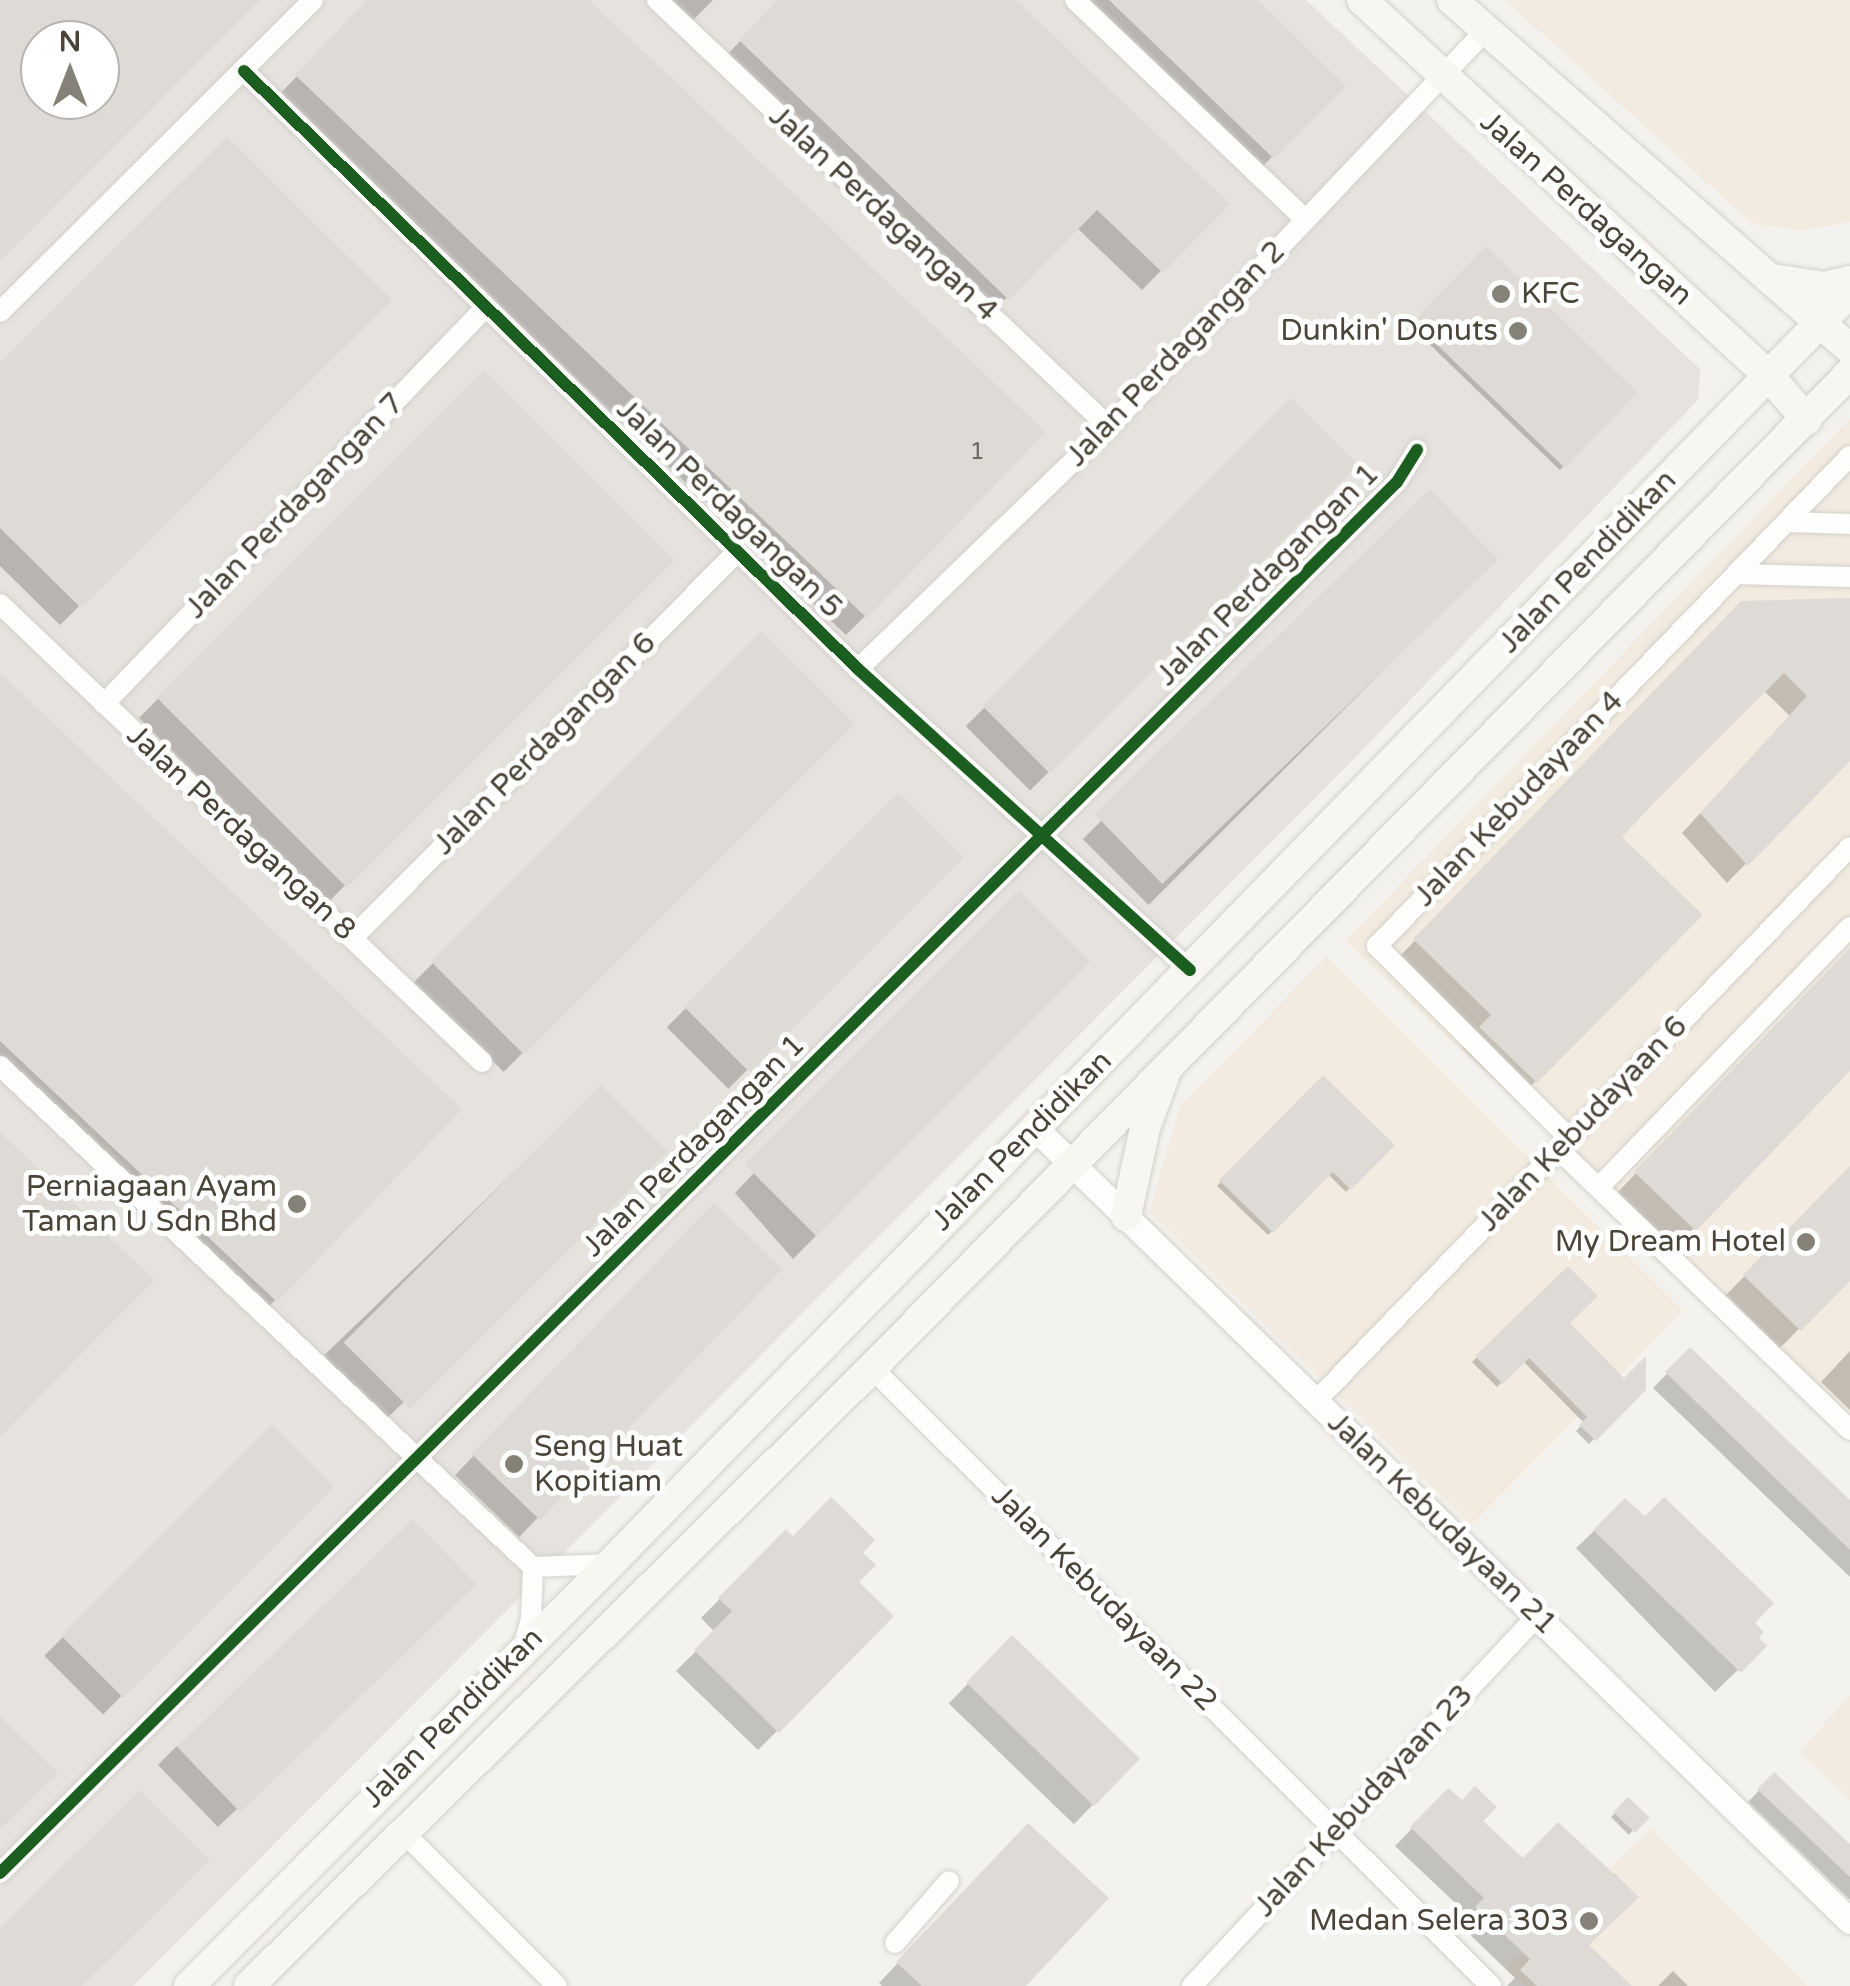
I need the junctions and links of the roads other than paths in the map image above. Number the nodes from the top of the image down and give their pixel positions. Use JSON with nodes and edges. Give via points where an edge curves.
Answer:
{"nodes":[{"id":1,"x":313,"y":0,"type":"edge"},
{"id":2,"x":657,"y":0,"type":"edge"},
{"id":3,"x":1075,"y":0,"type":"edge"},
{"id":4,"x":1362,"y":0,"type":"edge"},
{"id":5,"x":1452,"y":0,"type":"edge"},
{"id":6,"x":1485,"y":31,"type":"junction"},
{"id":7,"x":244,"y":71,"type":"junction"},
{"id":8,"x":1443,"y":78,"type":"junction"},
{"id":9,"x":1305,"y":219,"type":"junction"},
{"id":10,"x":1770,"y":278,"type":"junction"},
{"id":11,"x":1850,"y":281,"type":"edge"},
{"id":12,"x":1850,"y":292,"type":"edge"},
{"id":13,"x":485,"y":308,"type":"junction"},
{"id":14,"x":0,"y":312,"type":"edge"},
{"id":15,"x":1702,"y":315,"type":"junction"},
{"id":16,"x":1821,"y":320,"type":"junction"},
{"id":17,"x":1850,"y":349,"type":"edge"},
{"id":18,"x":1850,"y":373,"type":"edge"},
{"id":19,"x":1769,"y":376,"type":"junction"},
{"id":20,"x":1850,"y":401,"type":"edge"},
{"id":21,"x":1807,"y":420,"type":"junction"},
{"id":22,"x":1109,"y":427,"type":"junction"},
{"id":23,"x":1417,"y":450,"type":"dead end"},
{"id":24,"x":1693,"y":454,"type":"junction"},
{"id":25,"x":1850,"y":456,"type":"edge"},
{"id":26,"x":1786,"y":522,"type":"junction"},
{"id":27,"x":1850,"y":524,"type":"edge"},
{"id":28,"x":737,"y":552,"type":"junction"},
{"id":29,"x":1736,"y":574,"type":"junction"},
{"id":30,"x":1850,"y":576,"type":"edge"},
{"id":31,"x":0,"y":604,"type":"edge"},
{"id":32,"x":1571,"y":659,"type":"junction"},
{"id":33,"x":858,"y":668,"type":"junction"},
{"id":34,"x":104,"y":704,"type":"junction"},
{"id":35,"x":1042,"y":836,"type":"junction"},
{"id":36,"x":1850,"y":846,"type":"edge"},
{"id":37,"x":1850,"y":927,"type":"edge"},
{"id":38,"x":353,"y":937,"type":"junction"},
{"id":39,"x":1190,"y":970,"type":"junction"},
{"id":40,"x":482,"y":1062,"type":"dead end"},
{"id":41,"x":0,"y":1066,"type":"edge"},
{"id":42,"x":1167,"y":1069,"type":"junction"},
{"id":43,"x":1034,"y":1128,"type":"junction"},
{"id":44,"x":1564,"y":1143,"type":"junction"},
{"id":45,"x":1070,"y":1162,"type":"junction"},
{"id":46,"x":1598,"y":1188,"type":"junction"},
{"id":47,"x":1126,"y":1216,"type":"junction"},
{"id":48,"x":872,"y":1368,"type":"junction"},
{"id":49,"x":1316,"y":1401,"type":"junction"},
{"id":50,"x":1850,"y":1430,"type":"edge"},
{"id":51,"x":417,"y":1458,"type":"junction"},
{"id":52,"x":610,"y":1564,"type":"junction"},
{"id":53,"x":533,"y":1566,"type":"junction"},
{"id":54,"x":1537,"y":1616,"type":"junction"},
{"id":55,"x":523,"y":1647,"type":"junction"},
{"id":56,"x":402,"y":1830,"type":"junction"},
{"id":57,"x":1337,"y":1830,"type":"junction"},
{"id":58,"x":0,"y":1873,"type":"edge"},
{"id":59,"x":949,"y":1882,"type":"dead end"},
{"id":60,"x":1850,"y":1921,"type":"edge"},
{"id":61,"x":895,"y":1943,"type":"dead end"},
{"id":62,"x":1198,"y":1984,"type":"edge"},
{"id":63,"x":189,"y":1986,"type":"edge"},
{"id":64,"x":249,"y":1986,"type":"edge"},
{"id":65,"x":557,"y":1986,"type":"edge"},
{"id":66,"x":1491,"y":1986,"type":"edge"}],
"edges":[{"from":1,"to":7,"type":"street"},
{"from":2,"to":22,"type":"street","name":"Jalan Perdagangan 4"},
{"from":3,"to":9,"type":"street"},
{"from":4,"to":8,"type":"main road","name":"Jalan Perdagangan"},
{"from":5,"to":6,"type":"main road"},
{"from":6,"to":8,"type":"street","name":"Jalan Perdagangan 2"},
{"from":6,"to":10,"type":"main road"},
{"from":7,"to":13,"type":"street","name":"Jalan Perdagangan 5"},
{"from":7,"to":14,"type":"street"},
{"from":8,"to":9,"type":"street","name":"Jalan Perdagangan 2"},
{"from":8,"to":15,"type":"main road","name":"Jalan Perdagangan"},
{"from":9,"to":22,"type":"street","name":"Jalan Perdagangan 2"},
{"from":10,"to":11,"type":"main road","via":[[1824,287]]},
{"from":10,"to":16,"type":"main road"},
{"from":12,"to":16,"type":"main road","name":"Jalan Pendidikan"},
{"from":13,"to":28,"type":"street","name":"Jalan Perdagangan 5"},
{"from":13,"to":34,"type":"street","name":"Jalan Perdagangan 7"},
{"from":15,"to":19,"type":"main road","name":"Jalan Perdagangan"},
{"from":15,"to":24,"type":"main road","via":[[1739,371],[1736,389]]},
{"from":16,"to":17,"type":"main road"},
{"from":16,"to":19,"type":"main road","name":"Jalan Pendidikan"},
{"from":18,"to":21,"type":"main road","name":"Jalan Pendidikan"},
{"from":19,"to":21,"type":"main road","name":"Jalan Perdagangan"},
{"from":19,"to":24,"type":"main road","name":"Jalan Pendidikan"},
{"from":20,"to":32,"type":"main road","name":"Jalan Pendidikan","via":[[1742,515]]},
{"from":21,"to":32,"type":"main road","name":"Jalan Pendidikan"},
{"from":22,"to":33,"type":"street","name":"Jalan Perdagangan 2"},
{"from":23,"to":35,"type":"street","name":"Jalan Perdagangan 1","via":[[1398,482]]},
{"from":24,"to":39,"type":"main road","name":"Jalan Pendidikan"},
{"from":25,"to":26,"type":"street","name":"Jalan Kebudayaan 4"},
{"from":26,"to":27,"type":"street"},
{"from":26,"to":29,"type":"street","name":"Jalan Kebudayaan 4"},
{"from":28,"to":33,"type":"street","name":"Jalan Perdagangan 5"},
{"from":28,"to":38,"type":"street","name":"Jalan Perdagangan 6"},
{"from":29,"to":30,"type":"street"},
{"from":29,"to":44,"type":"street","name":"Jalan Kebudayaan 4","via":[[1377,946]]},
{"from":31,"to":34,"type":"street","name":"Jalan Perdagangan 8"},
{"from":32,"to":42,"type":"main road","name":"Jalan Pendidikan"},
{"from":33,"to":35,"type":"street","name":"Jalan Perdagangan 5"},
{"from":34,"to":38,"type":"street","name":"Jalan Perdagangan 8"},
{"from":35,"to":39,"type":"street","name":"Jalan Perdagangan 5"},
{"from":35,"to":51,"type":"street","name":"Jalan Perdagangan 1"},
{"from":36,"to":44,"type":"street","name":"Jalan Kebudayaan 6"},
{"from":37,"to":46,"type":"street"},
{"from":38,"to":40,"type":"street","name":"Jalan Perdagangan 8"},
{"from":39,"to":43,"type":"main road","name":"Jalan Pendidikan"},
{"from":41,"to":51,"type":"street"},
{"from":42,"to":45,"type":"main road","name":"Jalan Pendidikan"},
{"from":42,"to":47,"type":"main road","via":[[1145,1128]]},
{"from":43,"to":45,"type":"street","name":"Jalan Kebudayaan 21"},
{"from":43,"to":52,"type":"main road","name":"Jalan Pendidikan"},
{"from":44,"to":46,"type":"street"},
{"from":44,"to":49,"type":"street","name":"Jalan Kebudayaan 6"},
{"from":45,"to":47,"type":"street","name":"Jalan Kebudayaan 21"},
{"from":45,"to":48,"type":"main road","name":"Jalan Pendidikan"},
{"from":46,"to":50,"type":"street"},
{"from":47,"to":49,"type":"street","name":"Jalan Kebudayaan 21"},
{"from":48,"to":56,"type":"main road","name":"Jalan Pendidikan"},
{"from":48,"to":57,"type":"street","name":"Jalan Kebudayaan 22"},
{"from":49,"to":54,"type":"street","name":"Jalan Kebudayaan 21"},
{"from":51,"to":53,"type":"street"},
{"from":51,"to":58,"type":"street","name":"Jalan Perdagangan 1"},
{"from":52,"to":53,"type":"street"},
{"from":52,"to":55,"type":"main road","name":"Jalan Pendidikan"},
{"from":53,"to":55,"type":"street"},
{"from":54,"to":57,"type":"street","name":"Jalan Kebudayaan 23"},
{"from":54,"to":60,"type":"street","name":"Jalan Kebudayaan 21"},
{"from":55,"to":63,"type":"main road","name":"Jalan Pendidikan"},
{"from":56,"to":64,"type":"main road","name":"Jalan Pendidikan"},
{"from":56,"to":65,"type":"street"},
{"from":57,"to":62,"type":"street","name":"Jalan Kebudayaan 23"},
{"from":57,"to":66,"type":"street","name":"Jalan Kebudayaan 22"},
{"from":59,"to":61,"type":"street"}]}
